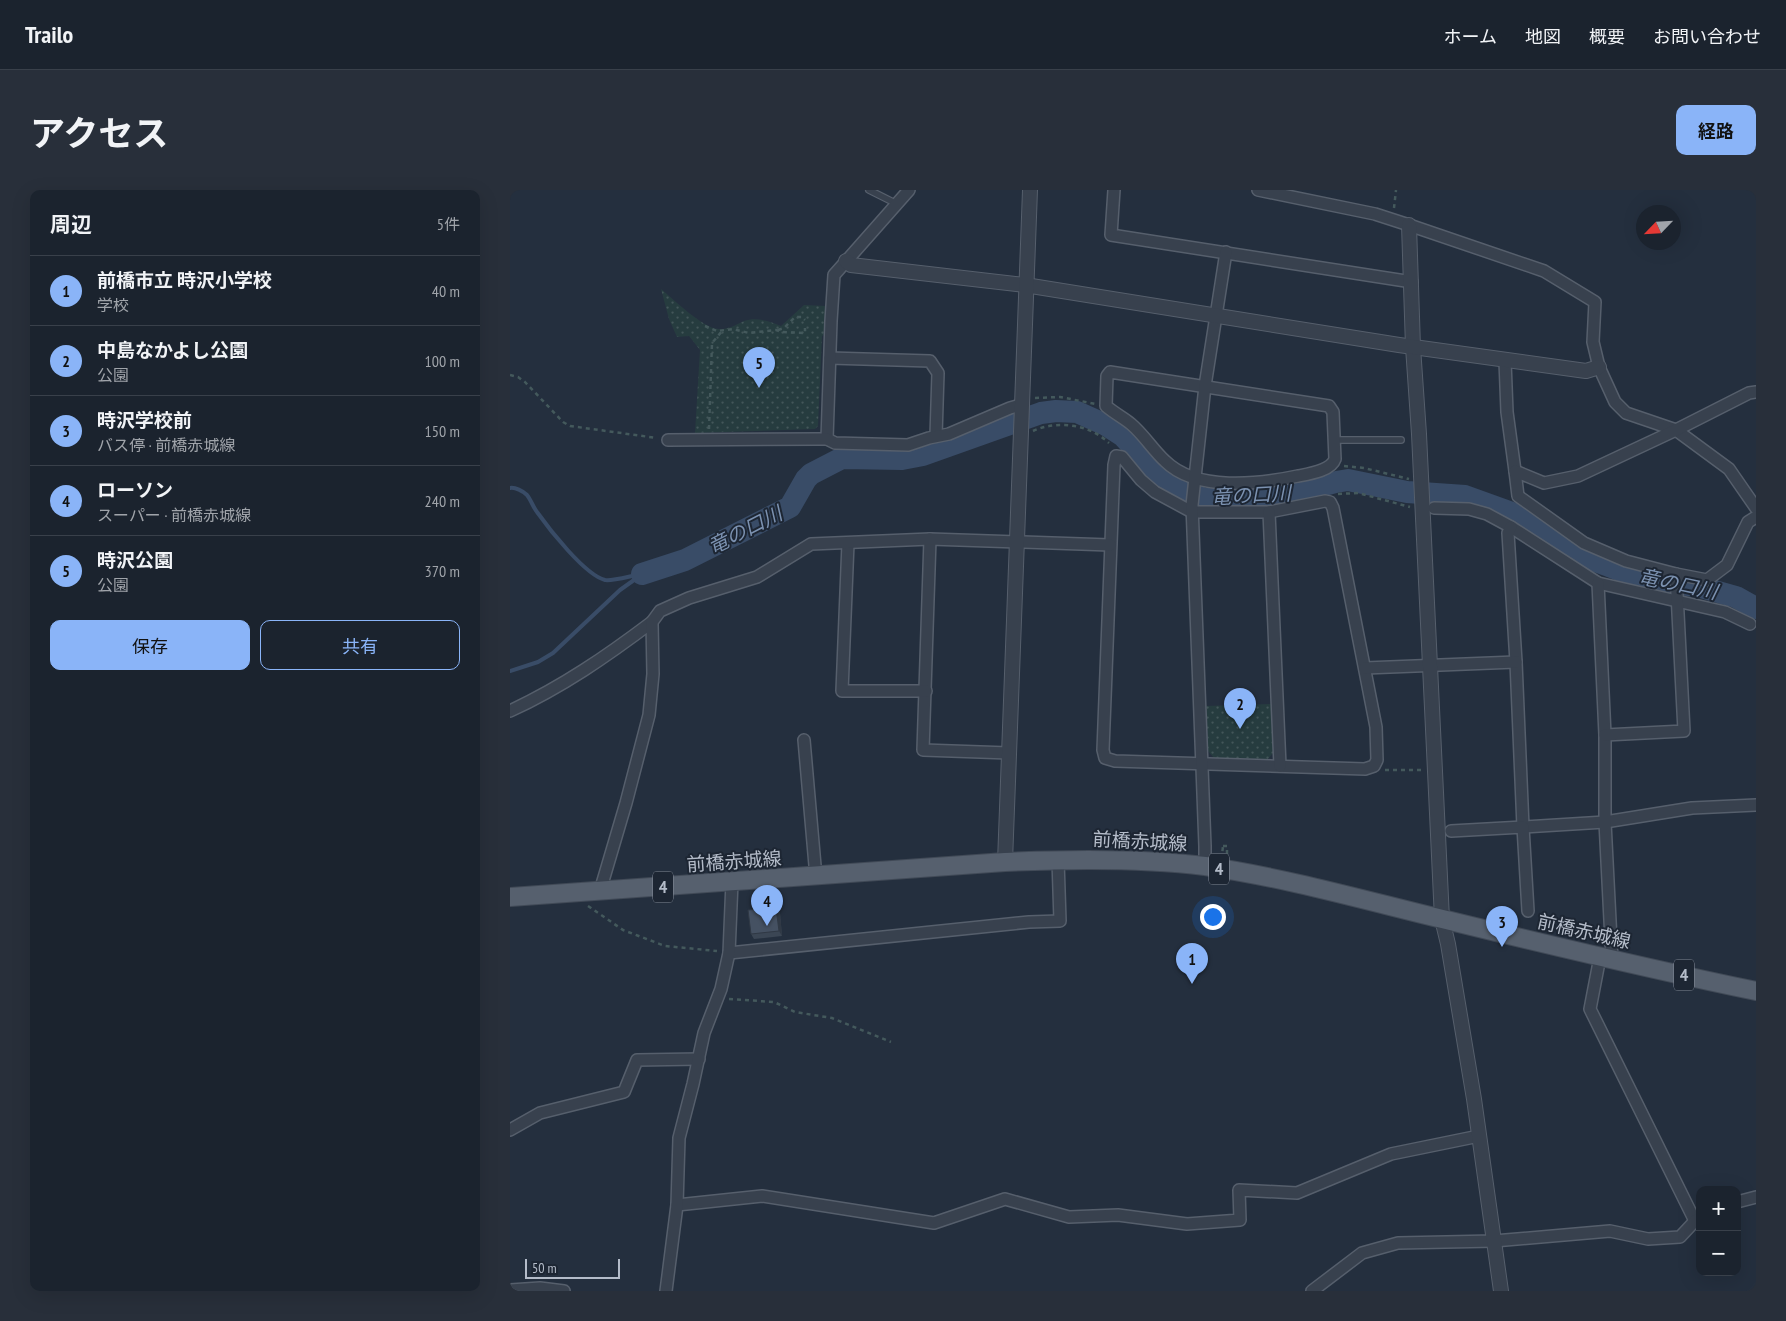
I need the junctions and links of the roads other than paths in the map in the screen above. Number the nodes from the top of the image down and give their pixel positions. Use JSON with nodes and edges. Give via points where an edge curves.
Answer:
{"nodes":[{"id":1,"x":869,"y":190,"type":"edge"},
{"id":2,"x":909,"y":190,"type":"edge"},
{"id":3,"x":1030,"y":190,"type":"edge"},
{"id":4,"x":1114,"y":190,"type":"edge"},
{"id":5,"x":1258,"y":190,"type":"edge"},
{"id":6,"x":1290,"y":194,"type":"edge"},
{"id":7,"x":897,"y":204,"type":"junction"},
{"id":8,"x":1409,"y":225,"type":"junction"},
{"id":9,"x":1226,"y":252,"type":"junction"},
{"id":10,"x":846,"y":261,"type":"junction"},
{"id":11,"x":1412,"y":282,"type":"junction"},
{"id":12,"x":1025,"y":285,"type":"junction"},
{"id":13,"x":1215,"y":316,"type":"junction"},
{"id":14,"x":1413,"y":347,"type":"junction"},
{"id":15,"x":830,"y":358,"type":"junction"},
{"id":16,"x":1505,"y":361,"type":"junction"},
{"id":17,"x":1599,"y":367,"type":"junction"},
{"id":18,"x":1205,"y":386,"type":"junction"},
{"id":19,"x":1756,"y":392,"type":"edge"},
{"id":20,"x":1025,"y":404,"type":"junction"},
{"id":21,"x":1676,"y":430,"type":"junction"},
{"id":22,"x":936,"y":436,"type":"junction"},
{"id":23,"x":668,"y":440,"type":"road end"},
{"id":24,"x":827,"y":440,"type":"junction"},
{"id":25,"x":1334,"y":440,"type":"junction"},
{"id":26,"x":1401,"y":440,"type":"dead end"},
{"id":27,"x":1515,"y":471,"type":"junction"},
{"id":28,"x":1195,"y":480,"type":"junction"},
{"id":29,"x":1192,"y":508,"type":"junction"},
{"id":30,"x":1434,"y":508,"type":"dead end"},
{"id":31,"x":1756,"y":508,"type":"edge"},
{"id":32,"x":1270,"y":512,"type":"junction"},
{"id":33,"x":1756,"y":517,"type":"edge"},
{"id":34,"x":1511,"y":527,"type":"junction"},
{"id":35,"x":930,"y":539,"type":"junction"},
{"id":36,"x":1017,"y":542,"type":"junction"},
{"id":37,"x":848,"y":543,"type":"junction"},
{"id":38,"x":1110,"y":545,"type":"junction"},
{"id":39,"x":1677,"y":575,"type":"junction"},
{"id":40,"x":1598,"y":583,"type":"junction"},
{"id":41,"x":1678,"y":600,"type":"junction"},
{"id":42,"x":652,"y":622,"type":"junction"},
{"id":43,"x":1750,"y":624,"type":"dead end"},
{"id":44,"x":1516,"y":662,"type":"junction"},
{"id":45,"x":1429,"y":664,"type":"junction"},
{"id":46,"x":1365,"y":668,"type":"junction"},
{"id":47,"x":926,"y":691,"type":"junction"},
{"id":48,"x":510,"y":711,"type":"edge"},
{"id":49,"x":1605,"y":735,"type":"junction"},
{"id":50,"x":804,"y":740,"type":"dead end"},
{"id":51,"x":1009,"y":753,"type":"junction"},
{"id":52,"x":1202,"y":764,"type":"junction"},
{"id":53,"x":1280,"y":766,"type":"junction"},
{"id":54,"x":1756,"y":805,"type":"edge"},
{"id":55,"x":1605,"y":822,"type":"junction"},
{"id":56,"x":1523,"y":827,"type":"junction"},
{"id":57,"x":1451,"y":831,"type":"dead end"},
{"id":58,"x":1058,"y":860,"type":"junction"},
{"id":59,"x":1005,"y":862,"type":"junction"},
{"id":60,"x":1205,"y":866,"type":"junction"},
{"id":61,"x":816,"y":877,"type":"junction"},
{"id":62,"x":732,"y":882,"type":"junction"},
{"id":63,"x":600,"y":891,"type":"junction"},
{"id":64,"x":510,"y":897,"type":"edge"},
{"id":65,"x":1528,"y":911,"type":"dead end"},
{"id":66,"x":1442,"y":919,"type":"junction"},
{"id":67,"x":729,"y":952,"type":"junction"},
{"id":68,"x":1606,"y":958,"type":"junction"},
{"id":69,"x":1756,"y":991,"type":"edge"},
{"id":70,"x":699,"y":1059,"type":"junction"},
{"id":71,"x":510,"y":1130,"type":"edge"},
{"id":72,"x":1479,"y":1136,"type":"junction"},
{"id":73,"x":1756,"y":1197,"type":"edge"},
{"id":74,"x":1741,"y":1201,"type":"edge"},
{"id":75,"x":677,"y":1205,"type":"junction"},
{"id":76,"x":1696,"y":1217,"type":"edge"},
{"id":77,"x":1696,"y":1220,"type":"edge"},
{"id":78,"x":1494,"y":1241,"type":"junction"},
{"id":79,"x":510,"y":1290,"type":"edge"},
{"id":80,"x":564,"y":1291,"type":"edge"},
{"id":81,"x":666,"y":1291,"type":"edge"},
{"id":82,"x":1312,"y":1291,"type":"edge"},
{"id":83,"x":1501,"y":1291,"type":"edge"}],
"edges":[{"from":1,"to":7,"type":"lane"},
{"from":2,"to":7,"type":"street"},
{"from":3,"to":12,"type":"street"},
{"from":4,"to":9,"type":"street","via":[[1111,235]]},
{"from":5,"to":6,"type":"street"},
{"from":6,"to":8,"type":"street"},
{"from":7,"to":10,"type":"street"},
{"from":8,"to":11,"type":"street"},
{"from":8,"to":17,"type":"street","via":[[1544,270],[1595,302],[1594,342]]},
{"from":9,"to":11,"type":"street"},
{"from":9,"to":13,"type":"street"},
{"from":10,"to":12,"type":"street","via":[[851,265]]},
{"from":10,"to":15,"type":"street","via":[[834,275]]},
{"from":11,"to":14,"type":"street"},
{"from":12,"to":13,"type":"street"},
{"from":12,"to":20,"type":"street"},
{"from":13,"to":14,"type":"street"},
{"from":13,"to":18,"type":"street"},
{"from":14,"to":16,"type":"street"},
{"from":14,"to":45,"type":"street","via":[[1415,481]]},
{"from":15,"to":22,"type":"street","via":[[930,362],[938,373]]},
{"from":15,"to":24,"type":"street"},
{"from":16,"to":17,"type":"street","via":[[1586,371]]},
{"from":16,"to":27,"type":"street","via":[[1507,412]]},
{"from":17,"to":21,"type":"street","via":[[1615,402],[1626,413]]},
{"from":18,"to":25,"type":"street","via":[[1329,406],[1333,412]]},
{"from":18,"to":28,"type":"street"},
{"from":18,"to":28,"type":"street","via":[[1114,372],[1107,376],[1106,406],[1131,424],[1165,462]]},
{"from":19,"to":21,"type":"street"},
{"from":20,"to":22,"type":"street","via":[[950,434]]},
{"from":20,"to":36,"type":"street"},
{"from":21,"to":27,"type":"street","via":[[1578,476],[1544,484]]},
{"from":21,"to":31,"type":"street","via":[[1730,469]]},
{"from":22,"to":24,"type":"street","via":[[908,445],[835,443]]},
{"from":23,"to":24,"type":"street"},
{"from":25,"to":26,"type":"lane"},
{"from":25,"to":28,"type":"street","via":[[1334,464],[1300,476],[1249,484]]},
{"from":27,"to":39,"type":"street","via":[[1518,496],[1584,544],[1626,561]]},
{"from":28,"to":29,"type":"street"},
{"from":29,"to":32,"type":"street"},
{"from":29,"to":38,"type":"street","via":[[1155,492],[1122,457],[1116,456]]},
{"from":29,"to":52,"type":"street"},
{"from":30,"to":34,"type":"street","via":[[1468,509],[1487,514]]},
{"from":32,"to":46,"type":"street","via":[[1330,502]]},
{"from":32,"to":53,"type":"street"},
{"from":33,"to":39,"type":"street","via":[[1748,522],[1727,565],[1708,580]]},
{"from":34,"to":40,"type":"street"},
{"from":34,"to":44,"type":"street","via":[[1508,533]]},
{"from":35,"to":36,"type":"street"},
{"from":35,"to":37,"type":"street"},
{"from":35,"to":47,"type":"street"},
{"from":36,"to":38,"type":"street"},
{"from":36,"to":51,"type":"street"},
{"from":37,"to":42,"type":"street","via":[[812,544],[757,577],[689,598],[660,611]]},
{"from":37,"to":47,"type":"street","via":[[842,691]]},
{"from":38,"to":52,"type":"street","via":[[1105,758]]},
{"from":39,"to":41,"type":"street"},
{"from":40,"to":41,"type":"street"},
{"from":40,"to":49,"type":"street"},
{"from":41,"to":43,"type":"street","via":[[1725,612]]},
{"from":41,"to":49,"type":"street","via":[[1684,731]]},
{"from":42,"to":48,"type":"street","via":[[607,656],[544,695]]},
{"from":42,"to":63,"type":"street","via":[[653,674],[649,715]]},
{"from":44,"to":45,"type":"street"},
{"from":44,"to":56,"type":"street"},
{"from":45,"to":46,"type":"street"},
{"from":45,"to":66,"type":"street"},
{"from":46,"to":53,"type":"street","via":[[1376,727],[1377,760],[1374,766],[1365,769]]},
{"from":47,"to":51,"type":"street","via":[[923,750]]},
{"from":49,"to":55,"type":"street"},
{"from":50,"to":61,"type":"street"},
{"from":51,"to":59,"type":"street"},
{"from":52,"to":53,"type":"street"},
{"from":52,"to":60,"type":"street"},
{"from":54,"to":55,"type":"street","via":[[1692,808]]},
{"from":55,"to":56,"type":"street"},
{"from":55,"to":68,"type":"street"},
{"from":56,"to":57,"type":"street"},
{"from":56,"to":65,"type":"street"},
{"from":58,"to":59,"type":"main road","name":"前橋赤城線","number":"4"},
{"from":58,"to":60,"type":"main road","name":"前橋赤城線","number":"4","via":[[1148,861]]},
{"from":58,"to":67,"type":"street","via":[[1060,921]]},
{"from":59,"to":61,"type":"main road","name":"前橋赤城線","number":"4"},
{"from":60,"to":66,"type":"main road","name":"前橋赤城線","number":"4","via":[[1284,880]]},
{"from":61,"to":62,"type":"main road","name":"前橋赤城線","number":"4"},
{"from":62,"to":63,"type":"main road","name":"前橋赤城線","number":"4"},
{"from":62,"to":67,"type":"street"},
{"from":63,"to":64,"type":"main road","name":"前橋赤城線","number":"4"},
{"from":66,"to":68,"type":"main road","name":"前橋赤城線","number":"4"},
{"from":66,"to":72,"type":"street"},
{"from":67,"to":70,"type":"street"},
{"from":68,"to":69,"type":"main road","name":"前橋赤城線","number":"4"},
{"from":68,"to":76,"type":"street","via":[[1590,1008]]},
{"from":70,"to":71,"type":"street","via":[[637,1060],[624,1092],[540,1113]]},
{"from":70,"to":75,"type":"street","via":[[678,1138]]},
{"from":72,"to":75,"type":"street","via":[[1391,1154],[1297,1193],[1239,1190],[1240,1220],[1187,1224],[1118,1215],[1069,1217],[1005,1199],[934,1223],[762,1196]]},
{"from":72,"to":78,"type":"street"},
{"from":73,"to":74,"type":"street"},
{"from":75,"to":81,"type":"street"},
{"from":77,"to":78,"type":"street","via":[[1680,1237],[1648,1239],[1610,1231]]},
{"from":78,"to":82,"type":"street","via":[[1398,1243],[1362,1253]]},
{"from":78,"to":83,"type":"street"},
{"from":79,"to":80,"type":"street","via":[[540,1288]]}]}
